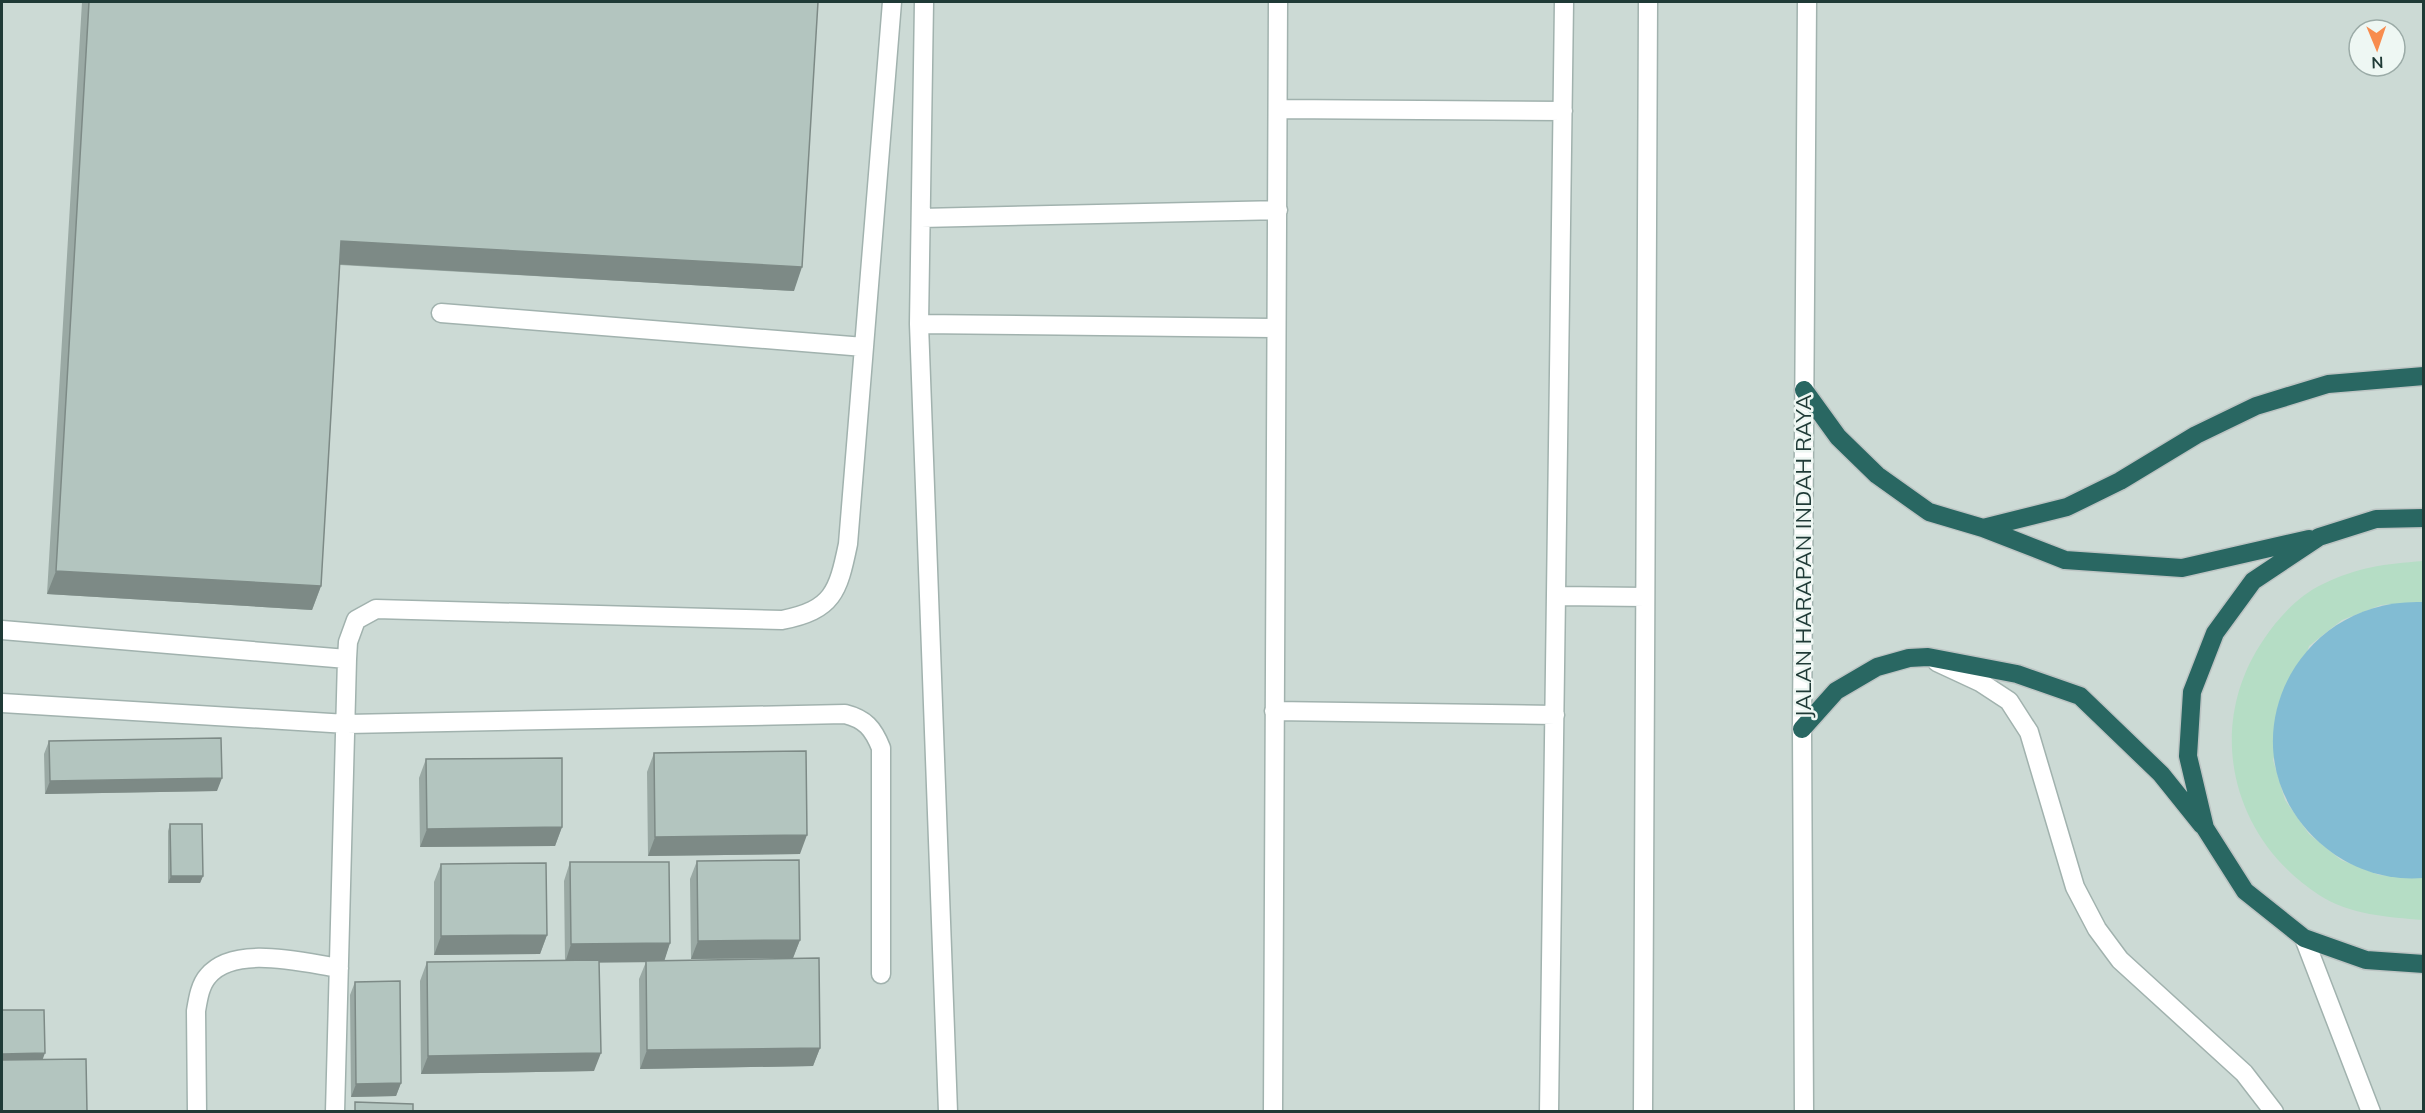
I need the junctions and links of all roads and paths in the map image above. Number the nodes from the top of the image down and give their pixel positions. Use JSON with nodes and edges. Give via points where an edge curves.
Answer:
{"nodes":[{"id":1,"x":892,"y":2,"type":"edge"},
{"id":2,"x":924,"y":2,"type":"edge"},
{"id":3,"x":1278,"y":2,"type":"edge"},
{"id":4,"x":1564,"y":2,"type":"edge"},
{"id":5,"x":1648,"y":2,"type":"edge"},
{"id":6,"x":1807,"y":2,"type":"edge"},
{"id":7,"x":1279,"y":109,"type":"junction"},
{"id":8,"x":1563,"y":111,"type":"junction"},
{"id":9,"x":1278,"y":210,"type":"junction"},
{"id":10,"x":921,"y":218,"type":"junction"},
{"id":11,"x":441,"y":313,"type":"dead end"},
{"id":12,"x":920,"y":324,"type":"junction"},
{"id":13,"x":1275,"y":328,"type":"junction"},
{"id":14,"x":864,"y":347,"type":"junction"},
{"id":15,"x":2424,"y":376,"type":"edge"},
{"id":16,"x":1804,"y":390,"type":"junction"},
{"id":17,"x":2424,"y":518,"type":"edge"},
{"id":18,"x":1983,"y":528,"type":"junction"},
{"id":19,"x":2319,"y":537,"type":"junction"},
{"id":20,"x":1557,"y":596,"type":"junction"},
{"id":21,"x":1646,"y":597,"type":"junction"},
{"id":22,"x":2,"y":630,"type":"edge"},
{"id":23,"x":1928,"y":657,"type":"junction"},
{"id":24,"x":347,"y":658,"type":"junction"},
{"id":25,"x":2,"y":703,"type":"edge"},
{"id":26,"x":1274,"y":711,"type":"junction"},
{"id":27,"x":1555,"y":715,"type":"junction"},
{"id":28,"x":347,"y":724,"type":"junction"},
{"id":29,"x":1802,"y":729,"type":"junction"},
{"id":30,"x":2205,"y":828,"type":"junction"},
{"id":31,"x":2304,"y":938,"type":"junction"},
{"id":32,"x":2424,"y":964,"type":"edge"},
{"id":33,"x":339,"y":968,"type":"junction"},
{"id":34,"x":881,"y":974,"type":"dead end"},
{"id":35,"x":197,"y":1112,"type":"edge"},
{"id":36,"x":335,"y":1112,"type":"edge"},
{"id":37,"x":948,"y":1112,"type":"edge"},
{"id":38,"x":1273,"y":1112,"type":"edge"},
{"id":39,"x":1549,"y":1112,"type":"edge"},
{"id":40,"x":1643,"y":1112,"type":"edge"},
{"id":41,"x":1804,"y":1112,"type":"edge"},
{"id":42,"x":2274,"y":1112,"type":"edge"},
{"id":43,"x":2371,"y":1112,"type":"edge"}],
"edges":[{"from":1,"to":14,"type":"street"},
{"from":2,"to":10,"type":"street"},
{"from":3,"to":7,"type":"street"},
{"from":4,"to":8,"type":"street"},
{"from":5,"to":21,"type":"street"},
{"from":6,"to":16,"type":"street","name":"JALAN HARAPAN INDAH RAYA"},
{"from":7,"to":8,"type":"street"},
{"from":7,"to":9,"type":"street"},
{"from":8,"to":20,"type":"street"},
{"from":9,"to":10,"type":"street"},
{"from":9,"to":13,"type":"street"},
{"from":10,"to":12,"type":"street"},
{"from":11,"to":14,"type":"street"},
{"from":12,"to":13,"type":"street"},
{"from":12,"to":37,"type":"street"},
{"from":13,"to":26,"type":"street"},
{"from":14,"to":24,"type":"street","via":[[848,544],[831,598],[819,609],[782,620],[376,609],[356,620]]},
{"from":15,"to":18,"type":"highway","via":[[2328,384],[2256,406],[2067,507]]},
{"from":16,"to":18,"type":"highway","via":[[1838,437],[1877,475],[1929,512]]},
{"from":16,"to":29,"type":"street","name":"JALAN HARAPAN INDAH RAYA"},
{"from":17,"to":19,"type":"highway","via":[[2376,519]]},
{"from":18,"to":19,"type":"highway","via":[[2065,560],[2182,568]]},
{"from":19,"to":30,"type":"highway","via":[[2253,582],[2215,633],[2192,692],[2188,756]]},
{"from":20,"to":21,"type":"street"},
{"from":20,"to":27,"type":"street"},
{"from":21,"to":40,"type":"street"},
{"from":22,"to":24,"type":"street"},
{"from":23,"to":29,"type":"highway","via":[[1877,667],[1836,691]]},
{"from":23,"to":30,"type":"highway","via":[[2017,674],[2080,696],[2161,774]]},
{"from":23,"to":42,"type":"street","via":[[1980,681],[2009,701],[2029,732],[2075,887],[2097,929],[2120,960],[2244,1073]]},
{"from":24,"to":28,"type":"street"},
{"from":25,"to":28,"type":"street"},
{"from":26,"to":27,"type":"street"},
{"from":26,"to":38,"type":"street"},
{"from":27,"to":39,"type":"street"},
{"from":28,"to":33,"type":"street"},
{"from":28,"to":34,"type":"street","via":[[833,714],[867,722],[881,748]]},
{"from":29,"to":41,"type":"street","name":"JALAN HARAPAN INDAH RAYA"},
{"from":30,"to":31,"type":"highway","via":[[2245,891]]},
{"from":31,"to":32,"type":"highway","via":[[2366,960]]},
{"from":31,"to":43,"type":"street"},
{"from":33,"to":35,"type":"street","via":[[251,957],[228,962],[209,975],[196,1011]]},
{"from":33,"to":36,"type":"street"}]}
